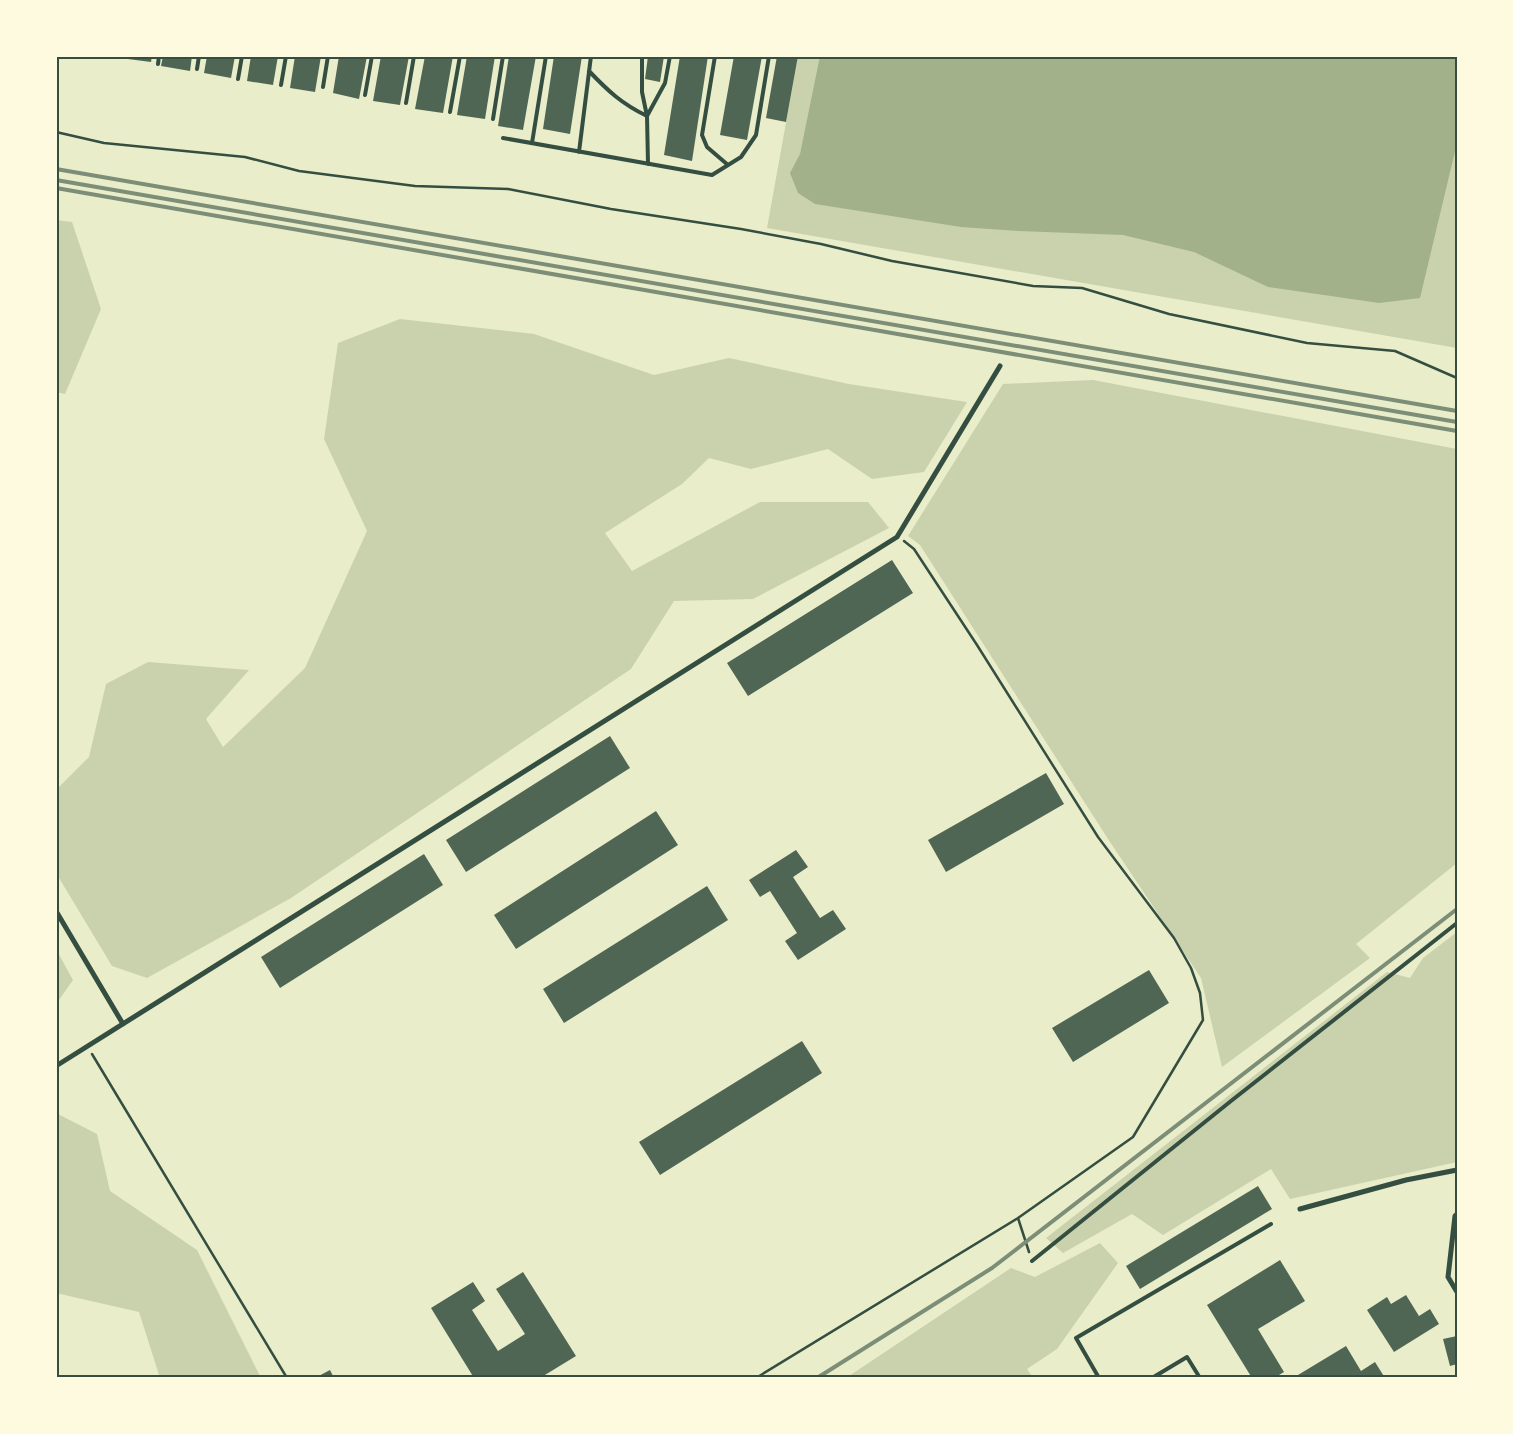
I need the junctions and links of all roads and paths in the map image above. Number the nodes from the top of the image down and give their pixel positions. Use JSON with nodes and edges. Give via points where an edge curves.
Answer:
{"nodes":[{"id":1,"x":159,"y":56,"type":"edge"},
{"id":2,"x":199,"y":56,"type":"edge"},
{"id":3,"x":242,"y":56,"type":"edge"},
{"id":4,"x":286,"y":56,"type":"edge"},
{"id":5,"x":328,"y":56,"type":"edge"},
{"id":6,"x":372,"y":56,"type":"edge"},
{"id":7,"x":414,"y":56,"type":"edge"},
{"id":8,"x":460,"y":56,"type":"edge"},
{"id":9,"x":503,"y":56,"type":"edge"},
{"id":10,"x":546,"y":56,"type":"edge"},
{"id":11,"x":591,"y":56,"type":"edge"},
{"id":12,"x":642,"y":56,"type":"edge"},
{"id":13,"x":670,"y":56,"type":"edge"},
{"id":14,"x":714,"y":56,"type":"edge"},
{"id":15,"x":769,"y":56,"type":"edge"},
{"id":16,"x":158,"y":64,"type":"dead end"},
{"id":17,"x":197,"y":69,"type":"dead end"},
{"id":18,"x":590,"y":71,"type":"junction"},
{"id":19,"x":238,"y":79,"type":"dead end"},
{"id":20,"x":281,"y":85,"type":"dead end"},
{"id":21,"x":323,"y":88,"type":"dead end"},
{"id":22,"x":365,"y":95,"type":"dead end"},
{"id":23,"x":406,"y":103,"type":"dead end"},
{"id":24,"x":450,"y":112,"type":"dead end"},
{"id":25,"x":647,"y":116,"type":"junction"},
{"id":26,"x":493,"y":119,"type":"dead end"},
{"id":27,"x":56,"y":132,"type":"edge"},
{"id":28,"x":503,"y":138,"type":"dead end"},
{"id":29,"x":532,"y":143,"type":"junction"},
{"id":30,"x":579,"y":152,"type":"junction"},
{"id":31,"x":648,"y":164,"type":"junction"},
{"id":32,"x":728,"y":165,"type":"junction"},
{"id":33,"x":1000,"y":366,"type":"dead end"},
{"id":34,"x":1457,"y":378,"type":"edge"},
{"id":35,"x":897,"y":537,"type":"junction"},
{"id":36,"x":56,"y":911,"type":"edge"},
{"id":37,"x":1457,"y":924,"type":"edge"},
{"id":38,"x":123,"y":1024,"type":"junction"},
{"id":39,"x":87,"y":1046,"type":"junction"},
{"id":40,"x":56,"y":1066,"type":"edge"},
{"id":41,"x":1457,"y":1170,"type":"edge"},
{"id":42,"x":1300,"y":1209,"type":"dead end"},
{"id":43,"x":1457,"y":1214,"type":"edge"},
{"id":44,"x":1018,"y":1218,"type":"junction"},
{"id":45,"x":1271,"y":1224,"type":"dead end"},
{"id":46,"x":1032,"y":1261,"type":"joint"},
{"id":47,"x":1457,"y":1292,"type":"edge"},
{"id":48,"x":287,"y":1378,"type":"edge"},
{"id":49,"x":756,"y":1378,"type":"edge"},
{"id":50,"x":1099,"y":1378,"type":"edge"},
{"id":51,"x":1152,"y":1378,"type":"edge"},
{"id":52,"x":1200,"y":1378,"type":"edge"}],
"edges":[{"from":1,"to":16,"type":"lane"},
{"from":2,"to":17,"type":"lane"},
{"from":3,"to":19,"type":"lane"},
{"from":4,"to":20,"type":"lane"},
{"from":5,"to":21,"type":"lane"},
{"from":6,"to":22,"type":"lane"},
{"from":7,"to":23,"type":"lane"},
{"from":8,"to":24,"type":"lane"},
{"from":9,"to":26,"type":"lane"},
{"from":10,"to":29,"type":"lane"},
{"from":11,"to":18,"type":"lane"},
{"from":12,"to":25,"type":"lane","via":[[642,92]]},
{"from":13,"to":25,"type":"lane","via":[[665,83]]},
{"from":14,"to":32,"type":"lane","via":[[702,134],[707,147]]},
{"from":15,"to":32,"type":"lane","via":[[756,135],[741,157]]},
{"from":18,"to":25,"type":"lane","via":[[610,94]]},
{"from":18,"to":30,"type":"lane"},
{"from":25,"to":31,"type":"lane"},
{"from":27,"to":34,"type":"path","via":[[104,143],[245,157],[299,171],[415,186],[508,189],[741,229],[892,261],[1024,284],[1082,288],[1169,314],[1307,343],[1395,351]]},
{"from":28,"to":29,"type":"lane"},
{"from":29,"to":30,"type":"lane"},
{"from":30,"to":31,"type":"lane"},
{"from":31,"to":32,"type":"lane","via":[[712,175]]},
{"from":33,"to":35,"type":"street"},
{"from":35,"to":38,"type":"street"},
{"from":35,"to":44,"type":"path","via":[[914,549],[1098,837],[1174,938],[1191,968],[1200,993],[1203,1020],[1133,1138]]},
{"from":36,"to":38,"type":"street"},
{"from":37,"to":46,"type":"lane"},
{"from":38,"to":39,"type":"street"},
{"from":39,"to":40,"type":"street"},
{"from":39,"to":48,"type":"path"},
{"from":41,"to":42,"type":"street","via":[[1406,1180]]},
{"from":43,"to":47,"type":"street","via":[[1448,1277]]},
{"from":44,"to":46,"type":"path"},
{"from":44,"to":49,"type":"path"},
{"from":45,"to":50,"type":"lane","via":[[1076,1338]]},
{"from":51,"to":52,"type":"lane","via":[[1187,1357]]}]}
